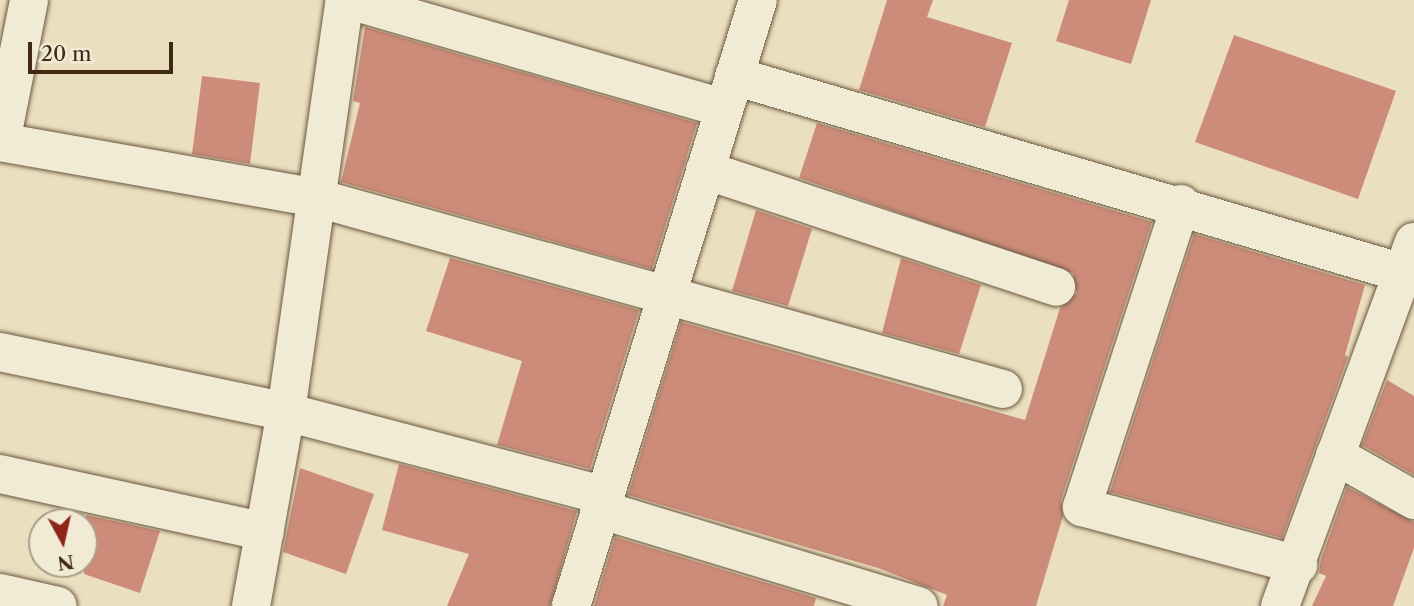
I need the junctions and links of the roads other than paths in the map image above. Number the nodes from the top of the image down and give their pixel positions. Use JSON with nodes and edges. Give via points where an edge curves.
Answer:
{"nodes":[{"id":1,"x":29,"y":0,"type":"edge"},
{"id":2,"x":347,"y":0,"type":"edge"},
{"id":3,"x":758,"y":0,"type":"edge"},
{"id":4,"x":729,"y":92,"type":"junction"},
{"id":5,"x":0,"y":142,"type":"edge"},
{"id":6,"x":705,"y":170,"type":"junction"},
{"id":7,"x":317,"y":198,"type":"junction"},
{"id":8,"x":1181,"y":204,"type":"junction"},
{"id":9,"x":1409,"y":258,"type":"edge"},
{"id":10,"x":1056,"y":287,"type":"dead end"},
{"id":11,"x":664,"y":298,"type":"junction"},
{"id":12,"x":0,"y":352,"type":"edge"},
{"id":13,"x":1003,"y":389,"type":"dead end"},
{"id":14,"x":286,"y":412,"type":"junction"},
{"id":15,"x":1335,"y":455,"type":"junction"},
{"id":16,"x":0,"y":474,"type":"edge"},
{"id":17,"x":1414,"y":500,"type":"edge"},
{"id":18,"x":601,"y":502,"type":"junction"},
{"id":19,"x":265,"y":532,"type":"junction"},
{"id":20,"x":1298,"y":565,"type":"junction"},
{"id":21,"x":0,"y":593,"type":"edge"},
{"id":22,"x":58,"y":606,"type":"edge"},
{"id":23,"x":251,"y":606,"type":"edge"},
{"id":24,"x":571,"y":606,"type":"edge"},
{"id":25,"x":919,"y":606,"type":"edge"},
{"id":26,"x":1280,"y":606,"type":"edge"}],
"edges":[{"from":1,"to":5,"type":"street"},
{"from":2,"to":4,"type":"street"},
{"from":2,"to":7,"type":"street"},
{"from":3,"to":4,"type":"street"},
{"from":4,"to":6,"type":"street"},
{"from":4,"to":8,"type":"street"},
{"from":5,"to":7,"type":"street"},
{"from":6,"to":10,"type":"street"},
{"from":6,"to":11,"type":"street"},
{"from":7,"to":11,"type":"street"},
{"from":7,"to":14,"type":"street"},
{"from":8,"to":9,"type":"street"},
{"from":8,"to":20,"type":"street","via":[[1082,507]]},
{"from":9,"to":15,"type":"street"},
{"from":11,"to":13,"type":"street"},
{"from":11,"to":18,"type":"street"},
{"from":12,"to":14,"type":"street"},
{"from":14,"to":18,"type":"street"},
{"from":14,"to":19,"type":"street"},
{"from":15,"to":17,"type":"street"},
{"from":15,"to":20,"type":"street"},
{"from":16,"to":19,"type":"street"},
{"from":18,"to":24,"type":"street"},
{"from":18,"to":25,"type":"street"},
{"from":19,"to":23,"type":"street"},
{"from":20,"to":26,"type":"street"},
{"from":21,"to":22,"type":"street"}]}
